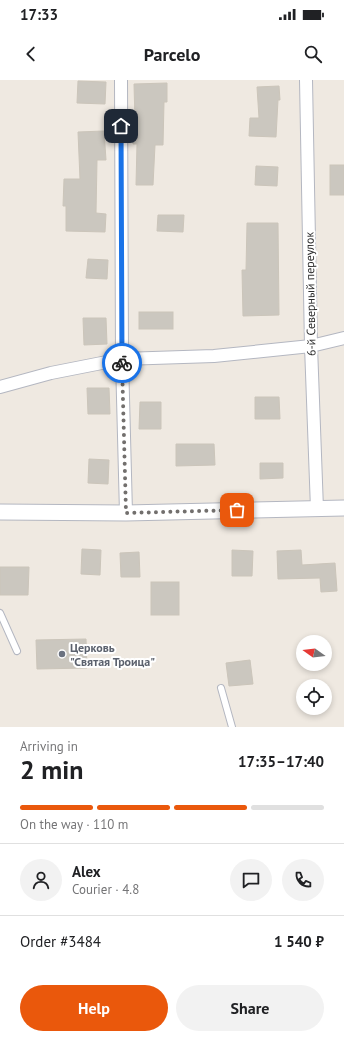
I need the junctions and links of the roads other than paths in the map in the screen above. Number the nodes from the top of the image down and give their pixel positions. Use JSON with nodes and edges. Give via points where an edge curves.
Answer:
{"nodes":[{"id":1,"x":121,"y":80,"type":"edge"},
{"id":2,"x":306,"y":80,"type":"edge"},
{"id":3,"x":344,"y":338,"type":"edge"},
{"id":4,"x":311,"y":346,"type":"junction"},
{"id":5,"x":122,"y":359,"type":"junction"},
{"id":6,"x":0,"y":388,"type":"edge"},
{"id":7,"x":344,"y":508,"type":"edge"},
{"id":8,"x":317,"y":509,"type":"junction"},
{"id":9,"x":0,"y":512,"type":"edge"},
{"id":10,"x":126,"y":513,"type":"junction"},
{"id":11,"x":0,"y":614,"type":"edge"},
{"id":12,"x":17,"y":651,"type":"dead end"},
{"id":13,"x":221,"y":688,"type":"dead end"},
{"id":14,"x":232,"y":727,"type":"edge"}],
"edges":[{"from":1,"to":5,"type":"street"},
{"from":2,"to":4,"type":"street","name":"6-й Северный переулок"},
{"from":3,"to":4,"type":"street"},
{"from":4,"to":5,"type":"street","via":[[214,356]]},
{"from":4,"to":8,"type":"street","name":"6-й Северный переулок"},
{"from":5,"to":6,"type":"street","via":[[51,373]]},
{"from":5,"to":10,"type":"street"},
{"from":7,"to":8,"type":"street"},
{"from":8,"to":10,"type":"street"},
{"from":9,"to":10,"type":"street"},
{"from":11,"to":12,"type":"lane"},
{"from":13,"to":14,"type":"lane"}]}
